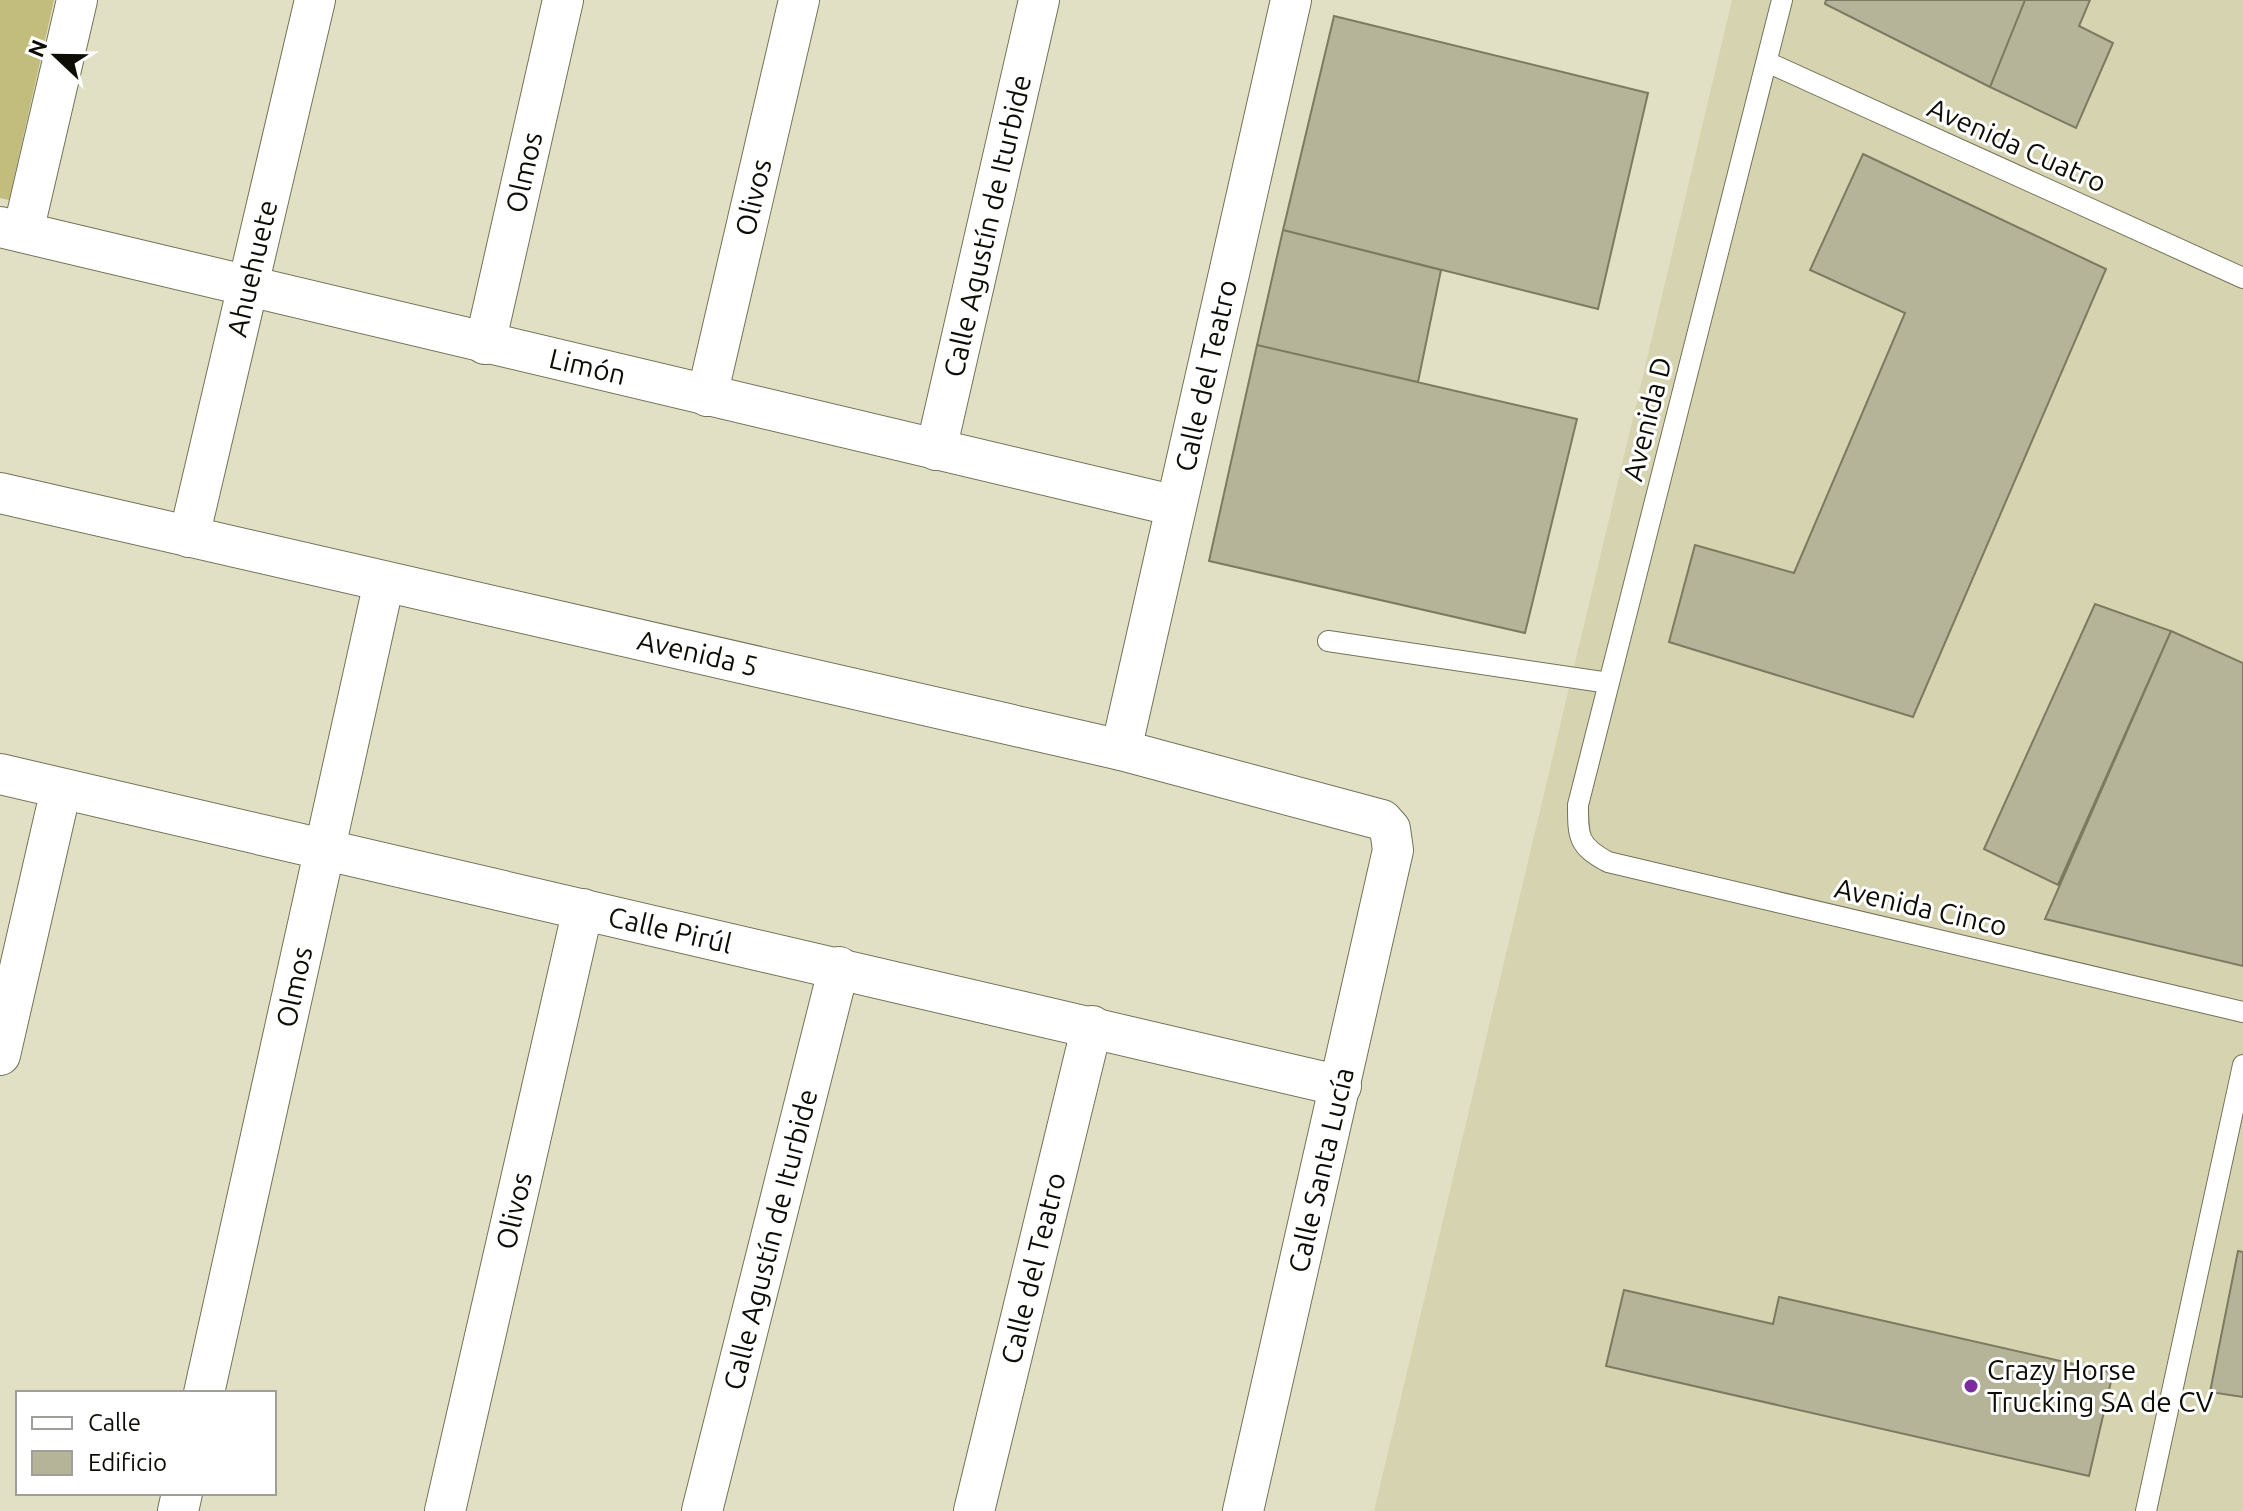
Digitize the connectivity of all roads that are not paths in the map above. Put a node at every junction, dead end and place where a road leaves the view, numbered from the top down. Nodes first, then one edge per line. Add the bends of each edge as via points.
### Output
1 (77, 0) edge
2 (315, 0) edge
3 (563, 0) edge
4 (799, 0) edge
5 (1039, 0) edge
6 (1291, 0) edge
7 (1782, 0) edge
8 (1767, 62) junction
9 (11, 229) edge
10 (2243, 278) edge
11 (247, 288) junction
12 (485, 344) junction
13 (707, 396) junction
14 (936, 450) junction
15 (0, 493) edge
16 (1176, 506) junction
17 (189, 537) junction
18 (384, 582) junction
19 (1328, 641) dead end
20 (1609, 683) junction
21 (1121, 750) junction
22 (0, 774) edge
23 (61, 789) junction
24 (1390, 829) joint
25 (327, 850) junction
26 (1588, 852) joint
27 (583, 909) junction
28 (839, 967) junction
29 (2243, 1012) edge
30 (1092, 1026) junction
31 (0, 1055) edge
32 (2243, 1065) edge
33 (1341, 1086) junction
34 (204, 1391) edge
35 (445, 1511) edge
36 (702, 1511) edge
37 (974, 1511) edge
38 (1243, 1511) edge
39 (2146, 1511) edge

1 - 9 street
2 - 11 street, Ahuehuete
3 - 12 street, Olmos
4 - 13 street, Olivos
5 - 14 street, Calle Agustín de Iturbide
6 - 16 street, Calle del Teatro
7 - 8 lane, Avenida D
8 - 10 lane, Avenida Cuatro
8 - 20 lane, Avenida D
9 - 11 street, Limón
11 - 12 street, Limón
11 - 17 street, Ahuehuete
12 - 13 street, Limón
13 - 14 street, Limón
14 - 16 street, Limón
15 - 17 street, Avenida 5
16 - 21 street, Calle del Teatro
17 - 18 street, Avenida 5
18 - 21 street, Avenida 5
18 - 25 street, Olmos
19 - 20 lane
20 - 26 lane, Avenida D via 1578,805 1578,834
21 - 24 street, Avenida 5 via 1372,815
22 - 23 street, Calle Pirúl
23 - 25 street, Calle Pirúl
23 - 31 street
24 - 33 street, Calle Santa Lucía via 1393,850
25 - 27 street, Calle Pirúl
25 - 34 street, Olmos
26 - 29 lane, Avenida Cinco via 1608,862
27 - 28 street, Calle Pirúl
27 - 35 street, Olivos
28 - 30 street, Calle Pirúl
28 - 36 street, Calle Agustín de Iturbide
30 - 33 street, Calle Pirúl
30 - 37 street, Calle del Teatro
32 - 39 lane
33 - 38 street, Calle Santa Lucía

